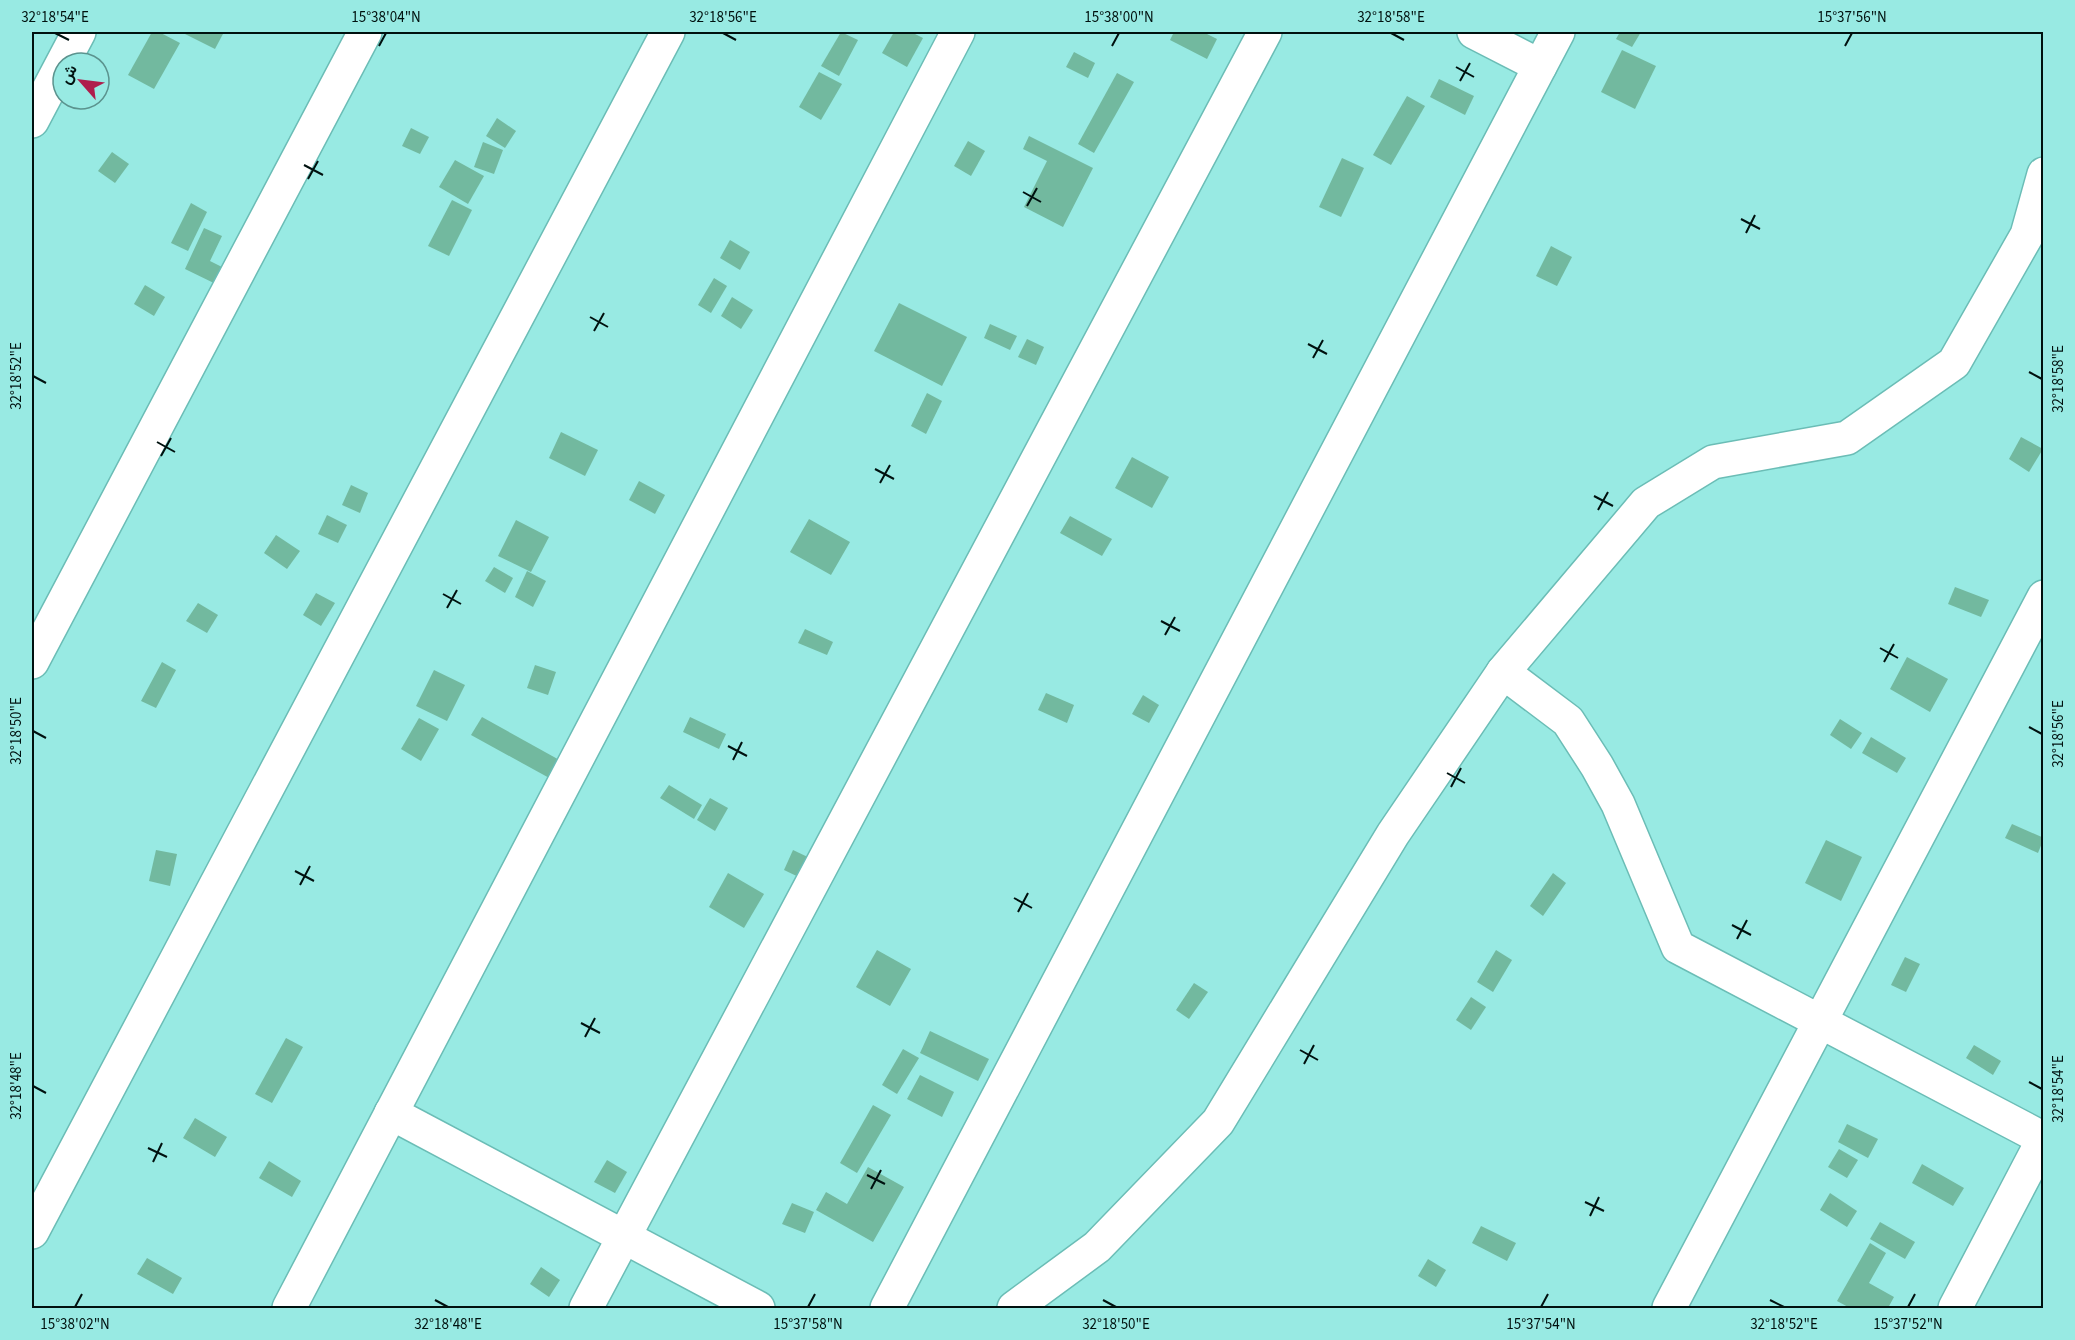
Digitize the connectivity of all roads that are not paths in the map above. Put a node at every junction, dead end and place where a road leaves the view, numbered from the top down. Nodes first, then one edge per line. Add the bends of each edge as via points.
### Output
1 (79, 32) edge
2 (365, 32) edge
3 (668, 32) edge
4 (958, 32) edge
5 (1265, 32) edge
6 (1474, 32) edge
7 (1558, 32) edge
8 (1540, 66) junction
9 (32, 121) edge
10 (2043, 174) edge
11 (2043, 597) edge
12 (32, 662) edge
13 (1503, 672) junction
14 (1820, 1022) junction
15 (391, 1113) junction
16 (2043, 1139) edge
17 (32, 1232) edge
18 (624, 1237) junction
19 (289, 1308) edge
20 (586, 1308) edge
21 (758, 1308) edge
22 (887, 1308) edge
23 (1014, 1308) edge
24 (1669, 1308) edge
25 (1954, 1308) edge

1 - 9 street
2 - 12 street
3 - 17 street
4 - 15 street
5 - 18 street
6 - 8 street
7 - 8 street
8 - 22 street
10 - 13 street via 2026,235 1954,363 1847,438 1713,462 1646,503
11 - 14 street
13 - 14 street via 1568,721 1597,766 1618,804 1678,947
13 - 23 street via 1393,834 1218,1122 1097,1247
14 - 16 street
14 - 24 street
15 - 18 street
15 - 19 street
16 - 25 street
18 - 20 street
18 - 21 street

